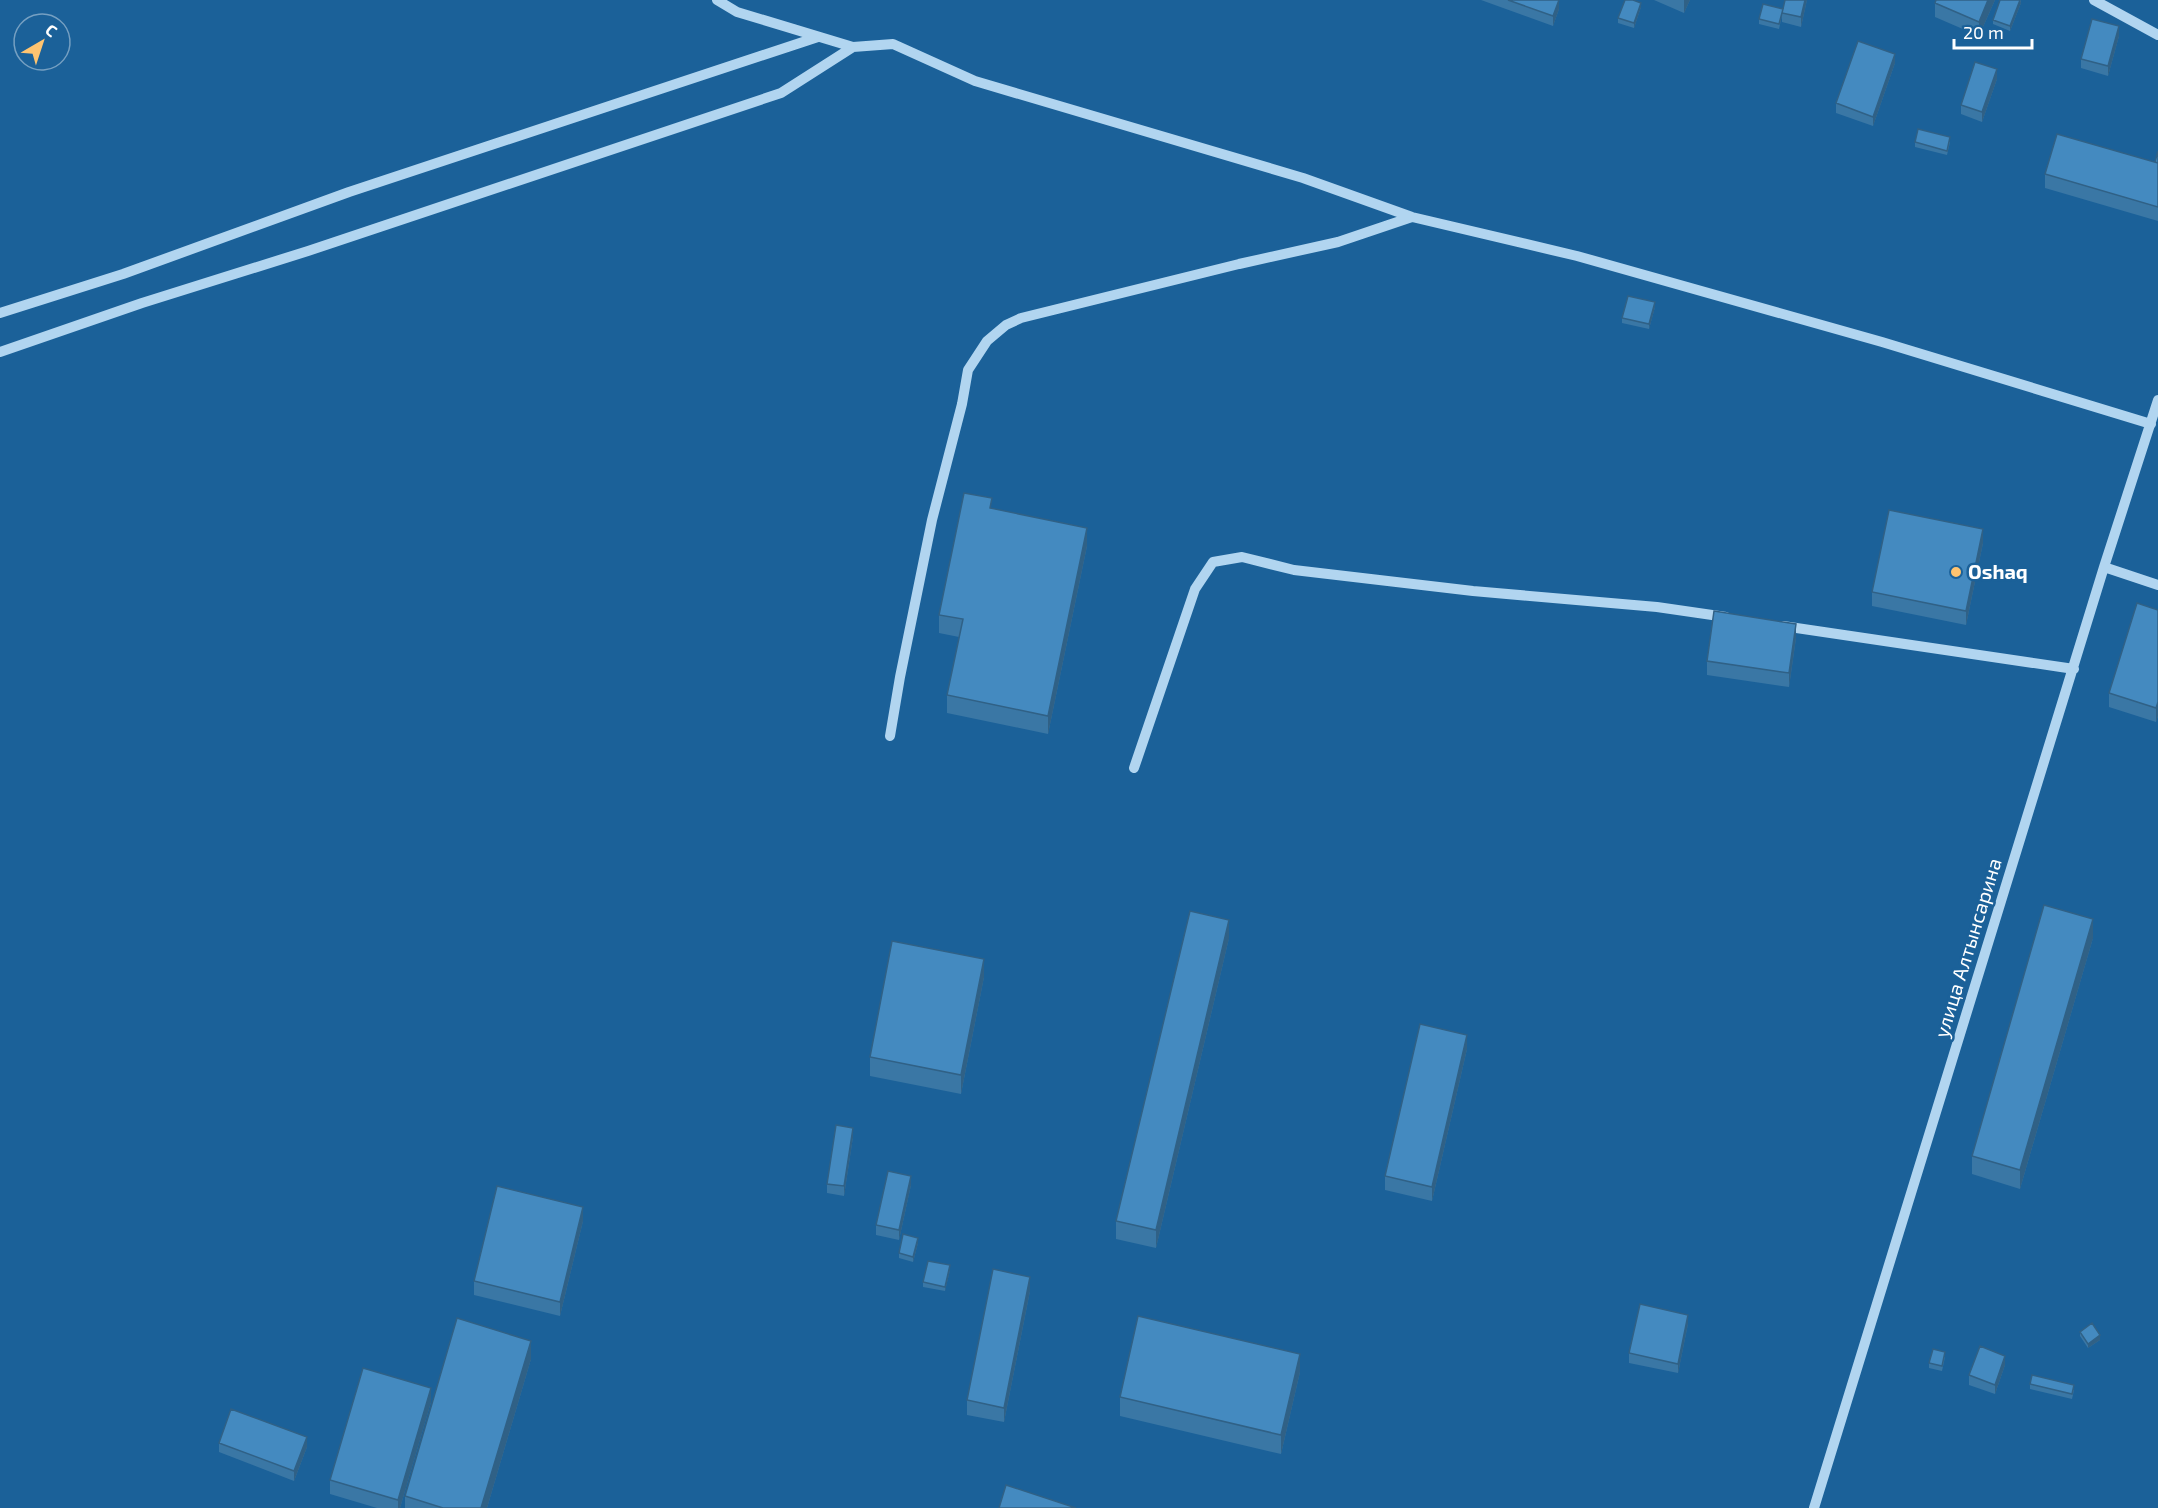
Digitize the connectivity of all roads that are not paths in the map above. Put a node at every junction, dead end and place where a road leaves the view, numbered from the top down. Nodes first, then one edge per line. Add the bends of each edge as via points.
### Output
1 (717, 0) edge
2 (2094, 0) edge
3 (2158, 35) edge
4 (818, 37) junction
5 (852, 47) junction
6 (1412, 217) junction
7 (0, 313) edge
8 (0, 352) edge
9 (2158, 400) edge
10 (2151, 424) junction
11 (2104, 567) junction
12 (2158, 585) edge
13 (1738, 619) edge
14 (1773, 624) edge
15 (2074, 669) junction
16 (890, 736) dead end
17 (1134, 768) dead end
18 (1814, 1508) edge

1 - 4 street via 737,12
2 - 3 street
4 - 5 street
4 - 7 street via 349,192 123,274
5 - 6 street via 893,44 975,81 1303,178
5 - 8 street via 781,93
6 - 10 street via 1554,249 1882,342
6 - 16 street via 1338,242 1021,318 987,341 968,370 932,520
9 - 10 street, улица Алтынсарина
10 - 11 street, улица Алтынсарина
11 - 12 street
11 - 15 street, улица Алтынсарина
13 - 17 street via 1306,571 1242,557 1213,562 1195,589
14 - 15 street
15 - 18 street, улица Алтынсарина

